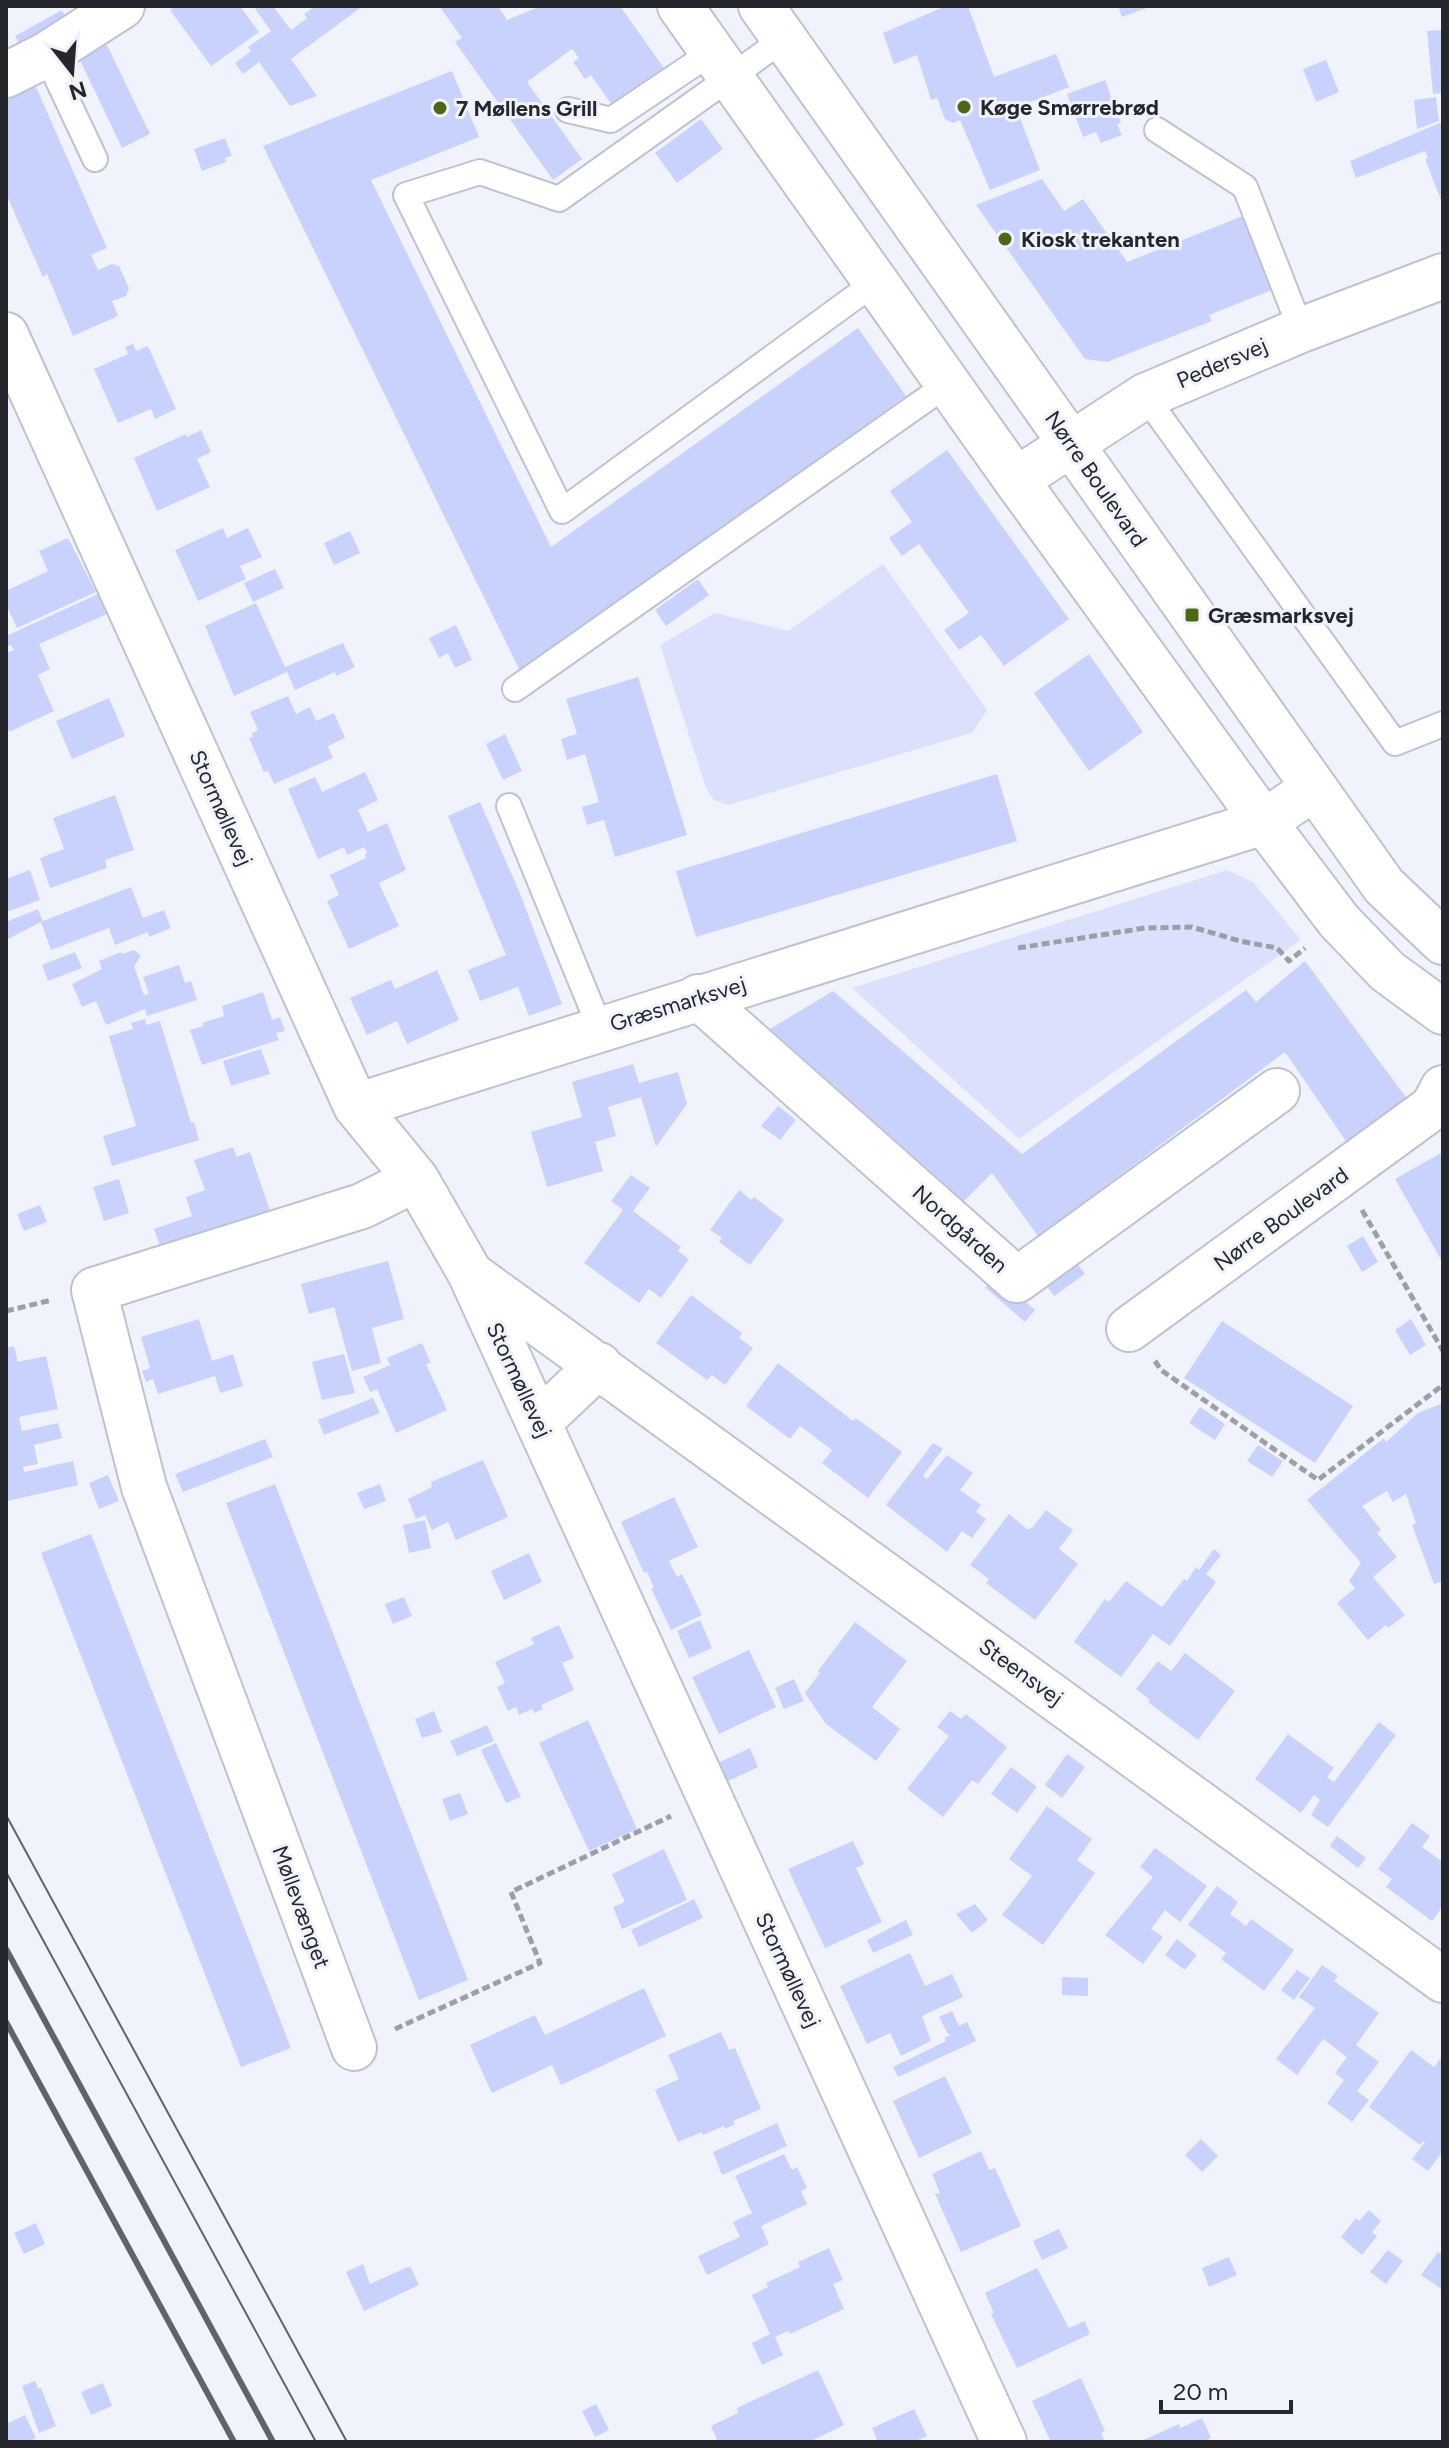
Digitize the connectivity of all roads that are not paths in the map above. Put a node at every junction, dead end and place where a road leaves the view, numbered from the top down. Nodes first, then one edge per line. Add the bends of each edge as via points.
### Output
1 (122, 6) edge
2 (680, 6) edge
3 (772, 23) edge
4 (46, 55) junction
5 (721, 64) junction
6 (6, 75) edge
7 (568, 110) dead end
8 (1157, 130) dead end
9 (95, 159) dead end
10 (1443, 276) edge
11 (877, 281) junction
12 (1301, 330) junction
13 (6, 335) edge
14 (949, 383) junction
15 (1145, 396) junction
16 (1071, 444) junction
17 (1016, 480) junction
18 (515, 689) dead end
19 (1443, 724) edge
20 (1314, 788) junction
21 (509, 806) dead end
22 (1264, 822) junction
23 (1443, 942) edge
24 (698, 997) junction
25 (1443, 1012) edge
26 (600, 1028) junction
27 (1277, 1091) dead end
28 (356, 1106) junction
29 (1440, 1106) edge
30 (416, 1179) junction
31 (470, 1273) junction
32 (1129, 1329) road end
33 (599, 1365) junction
34 (539, 1422) junction
35 (1443, 1980) edge
36 (354, 2048) road end
37 (1004, 2442) edge

1 - 4 street
2 - 5 street
3 - 5 lane
3 - 16 street, Nørre Boulevard
4 - 6 street
4 - 9 lane
5 - 7 lane via 611,120
5 - 11 street
5 - 11 lane via 559,199 480,172 406,195 562,511
8 - 12 lane via 1245,187
10 - 12 street, Pedersvej
11 - 14 street
12 - 15 street, Pedersvej
13 - 28 street, Stormøllevej
14 - 17 street
14 - 18 lane
15 - 16 street, Pedersvej
15 - 19 lane via 1395,743
16 - 17 street, Pedersvej
16 - 20 street, Nørre Boulevard
17 - 22 street
20 - 22 street, Græsmarksvej
20 - 23 street, Nørre Boulevard via 1384,886
21 - 26 lane
22 - 24 street, Græsmarksvej
22 - 25 street via 1339,921 1387,971
24 - 26 street, Græsmarksvej
24 - 27 street, Nordgården via 1017,1280
26 - 28 street, Græsmarksvej
28 - 30 street, Stormøllevej
29 - 32 street, Nørre Boulevard
30 - 31 street, Stormøllevej
30 - 36 street, Møllevænget via 362,1206 94,1290 144,1487
31 - 33 street, Steensvej
31 - 34 street, Stormøllevej
33 - 34 street
33 - 35 street, Steensvej
34 - 37 street, Stormøllevej

